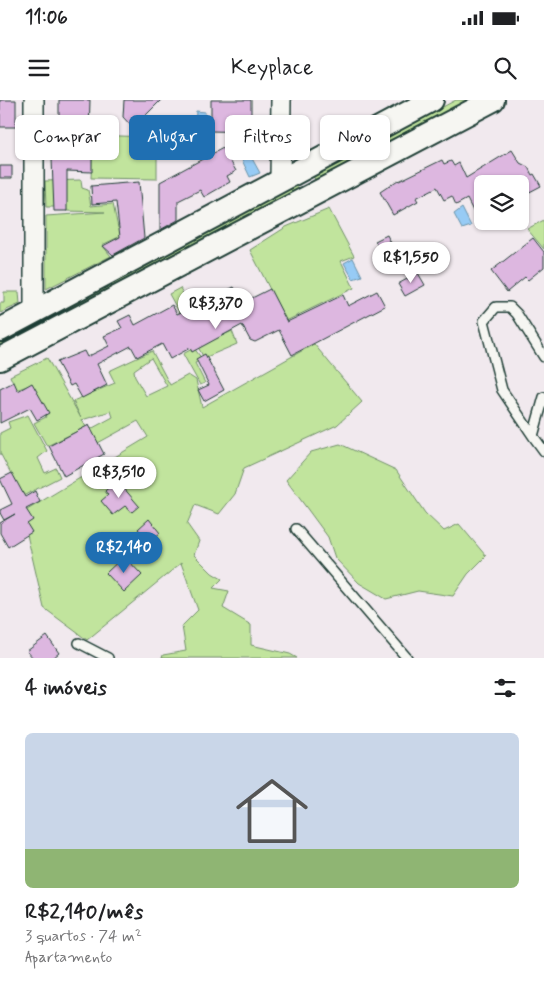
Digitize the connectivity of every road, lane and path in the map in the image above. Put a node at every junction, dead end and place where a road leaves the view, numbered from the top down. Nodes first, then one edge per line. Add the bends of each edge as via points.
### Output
1 (34, 100) edge
2 (281, 100) edge
3 (432, 100) edge
4 (493, 100) edge
5 (300, 169) junction
6 (280, 180) junction
7 (314, 194) junction
8 (54, 302) junction
9 (34, 312) junction
10 (65, 324) junction
11 (0, 330) edge
12 (544, 357) edge
13 (0, 359) edge
14 (544, 397) edge
15 (533, 436) junction
16 (544, 451) edge
17 (296, 529) dead end
18 (79, 643) dead end
19 (108, 658) edge
20 (407, 658) edge

1 - 9 street
2 - 6 street
3 - 5 street
4 - 7 street
5 - 6 street
5 - 7 street
6 - 8 street
7 - 10 street
8 - 9 street
8 - 10 street
9 - 11 street
10 - 13 street
12 - 15 lane via 510,307 496,308 484,321 502,390
14 - 15 lane
15 - 16 lane
17 - 20 lane
18 - 19 lane

